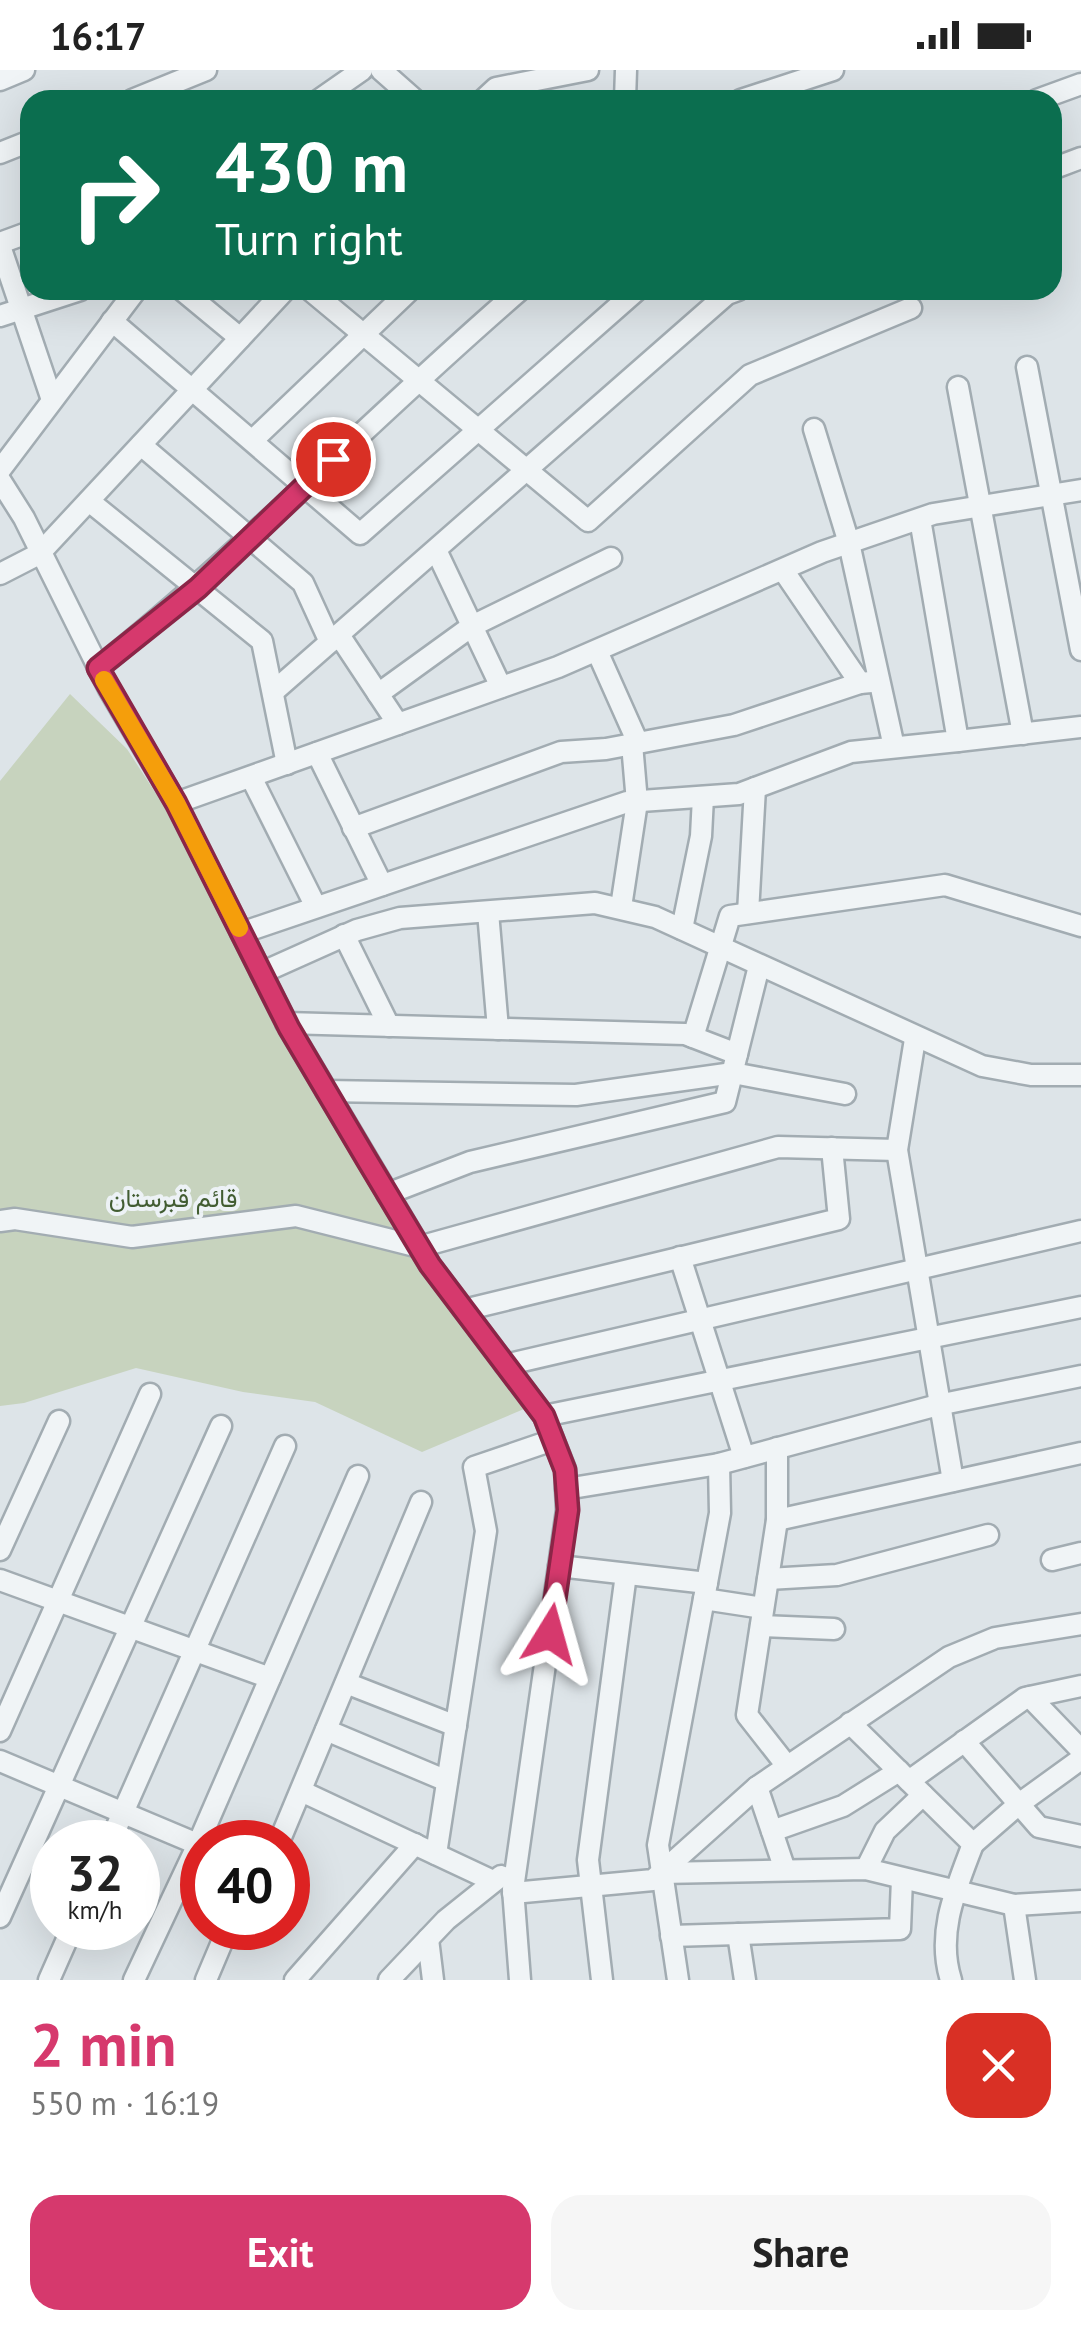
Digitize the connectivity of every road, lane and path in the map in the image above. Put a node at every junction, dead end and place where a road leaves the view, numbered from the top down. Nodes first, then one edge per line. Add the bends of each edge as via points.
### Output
1 (24, 70) edge
2 (206, 70) edge
3 (362, 70) edge
4 (380, 70) edge
5 (588, 70) edge
6 (833, 70) edge
7 (0, 80) edge
8 (157, 90) edge
9 (333, 90) edge
10 (403, 90) edge
11 (494, 90) edge
12 (772, 90) edge
13 (0, 245) edge
14 (49, 300) edge
15 (128, 300) edge
16 (194, 300) edge
17 (276, 300) edge
18 (322, 300) edge
19 (395, 300) edge
20 (508, 300) edge
21 (626, 300) edge
22 (720, 300) edge
23 (911, 308) dead end
24 (22, 309) junction
25 (0, 316) edge
26 (112, 321) junction
27 (363, 334) junction
28 (240, 338) junction
29 (1027, 367) dead end
30 (417, 378) junction
31 (958, 387) dead end
32 (194, 388) junction
33 (52, 400) junction
34 (814, 429) dead end
35 (478, 430) junction
36 (253, 440) junction
37 (140, 445) junction
38 (0, 470) edge
39 (528, 470) junction
40 (0, 480) edge
41 (305, 486) junction
42 (1081, 490) edge
43 (1052, 495) junction
44 (89, 500) junction
45 (983, 506) junction
46 (920, 519) junction
47 (252, 536) junction
48 (848, 544) junction
49 (436, 550) junction
50 (39, 554) junction
51 (612, 558) dead end
52 (783, 570) junction
53 (0, 574) edge
54 (198, 588) junction
55 (472, 626) junction
56 (334, 638) junction
57 (596, 650) junction
58 (1081, 650) edge
59 (98, 668) junction
60 (869, 682) junction
61 (501, 688) junction
62 (273, 692) junction
63 (378, 694) junction
64 (398, 724) junction
65 (1081, 727) edge
66 (1023, 734) junction
67 (958, 741) junction
68 (635, 743) junction
69 (894, 748) junction
70 (316, 754) junction
71 (287, 764) junction
72 (251, 777) junction
73 (755, 788) junction
74 (703, 797) junction
75 (637, 802) junction
76 (176, 803) junction
77 (354, 828) junction
78 (382, 885) junction
79 (316, 907) junction
80 (622, 907) junction
81 (488, 912) junction
82 (748, 913) junction
83 (1081, 926) edge
84 (682, 930) junction
85 (241, 932) junction
86 (344, 935) junction
87 (722, 948) junction
88 (759, 966) junction
89 (261, 973) junction
90 (286, 1023) junction
91 (389, 1026) junction
92 (498, 1029) junction
93 (692, 1037) junction
94 (915, 1039) junction
95 (735, 1064) junction
96 (1081, 1075) edge
97 (326, 1091) junction
98 (845, 1094) dead end
99 (832, 1148) junction
100 (897, 1150) junction
101 (387, 1194) junction
102 (0, 1220) edge
103 (1081, 1231) edge
104 (419, 1247) junction
105 (680, 1257) junction
106 (917, 1272) junction
107 (1081, 1307) edge
108 (464, 1310) junction
109 (700, 1321) junction
110 (928, 1341) junction
111 (505, 1365) junction
112 (1081, 1376) edge
113 (720, 1382) junction
114 (150, 1394) dead end
115 (938, 1405) junction
116 (544, 1416) junction
117 (60, 1421) dead end
118 (222, 1426) dead end
119 (553, 1440) junction
120 (285, 1446) dead end
121 (777, 1448) junction
122 (1081, 1453) edge
123 (744, 1457) junction
124 (719, 1464) junction
125 (358, 1476) dead end
126 (953, 1481) junction
127 (566, 1489) junction
128 (422, 1502) dead end
129 (777, 1520) junction
130 (988, 1535) dead end
131 (0, 1550) edge
132 (1081, 1554) edge
133 (1052, 1560) dead end
134 (559, 1566) junction
135 (626, 1574) junction
136 (768, 1579) junction
137 (0, 1580) edge
138 (705, 1591) junction
139 (58, 1601) junction
140 (762, 1617) junction
141 (1081, 1624) edge
142 (130, 1628) junction
143 (834, 1629) dead end
144 (194, 1651) junction
145 (270, 1678) junction
146 (346, 1683) junction
147 (1081, 1686) edge
148 (1030, 1697) junction
149 (850, 1723) junction
150 (456, 1726) junction
151 (326, 1730) junction
152 (0, 1731) edge
153 (964, 1741) junction
154 (1081, 1750) edge
155 (1081, 1759) edge
156 (0, 1762) edge
157 (787, 1766) junction
158 (447, 1781) junction
159 (910, 1782) junction
160 (756, 1787) junction
161 (58, 1788) junction
162 (301, 1791) junction
163 (1019, 1804) junction
164 (122, 1815) junction
165 (120, 1820) edge
166 (210, 1820) edge
167 (288, 1820) edge
168 (772, 1831) junction
169 (1081, 1836) edge
170 (180, 1837) edge
171 (416, 1844) junction
172 (973, 1844) junction
173 (436, 1854) junction
174 (516, 1866) junction
175 (866, 1869) junction
176 (785, 1870) junction
177 (661, 1873) junction
178 (902, 1879) junction
179 (493, 1881) junction
180 (180, 1886) edge
181 (590, 1886) junction
182 (512, 1893) junction
183 (955, 1894) junction
184 (1081, 1900) edge
185 (1014, 1905) junction
186 (0, 1918) edge
187 (738, 1934) junction
188 (671, 1936) junction
189 (428, 1939) junction
190 (62, 1950) edge
191 (219, 1950) edge
192 (49, 1980) edge
193 (134, 1980) edge
194 (206, 1980) edge
195 (296, 1980) edge
196 (389, 1980) edge
197 (433, 1980) edge
198 (520, 1980) edge
199 (602, 1980) edge
200 (678, 1980) edge
201 (746, 1980) edge
202 (951, 1980) edge
203 (1025, 1980) edge

1 - 7 street
2 - 8 street
3 - 9 street
4 - 10 street
5 - 11 street
6 - 12 street
13 - 24 street
14 - 24 street
15 - 26 street
16 - 28 street
17 - 28 street
18 - 27 street
19 - 27 street
20 - 30 street
21 - 35 street
22 - 39 street
23 - 39 street via 750,375 588,521
24 - 25 street
24 - 33 street
26 - 32 street
26 - 33 street
27 - 30 street
27 - 36 street
28 - 32 street
29 - 43 street
30 - 35 street
30 - 41 street
31 - 45 street
32 - 36 street
32 - 37 street
33 - 38 street
34 - 48 street
35 - 39 street
35 - 41 street via 360,534
36 - 41 street
37 - 44 street
37 - 47 street
39 - 49 street
40 - 50 street
41 - 47 street
42 - 43 street
43 - 45 street
43 - 58 street
44 - 50 street
44 - 54 street
45 - 46 street
45 - 66 street
46 - 48 street
46 - 67 street
47 - 54 street
47 - 56 street via 303,583
48 - 52 street
48 - 60 street
49 - 55 street
49 - 56 street
50 - 53 street
50 - 59 street
51 - 55 street
52 - 57 street
52 - 60 street
54 - 59 street
54 - 62 street via 262,641
55 - 61 street
55 - 63 street
56 - 62 street
56 - 63 street
57 - 61 street
57 - 68 street
59 - 76 street
60 - 68 street via 734,725
60 - 69 street
61 - 64 street
62 - 71 street
63 - 64 street
64 - 70 street
65 - 66 street
66 - 67 street
67 - 69 street
68 - 75 street
68 - 77 street via 561,752
69 - 73 street via 830,758
70 - 71 street
70 - 77 street
71 - 72 street
72 - 76 street
72 - 79 street
73 - 74 street
73 - 82 street
74 - 75 street
74 - 84 street via 702,836
75 - 78 street
75 - 80 street
76 - 85 street
77 - 78 street
78 - 79 street
79 - 85 street
80 - 81 street via 595,903
80 - 84 street
81 - 86 street via 400,918
81 - 92 street
82 - 83 street via 944,885
82 - 87 street via 730,916
84 - 87 street
85 - 89 street
86 - 89 street
86 - 91 street
87 - 88 street
87 - 93 street
88 - 94 street
88 - 95 street
89 - 90 street
90 - 91 street
90 - 97 street
91 - 92 street
92 - 93 street
93 - 95 street
94 - 96 street via 982,1066
94 - 100 street
95 - 97 street via 576,1095
95 - 98 street
95 - 101 street via 726,1102 470,1162
97 - 101 street
99 - 100 street
99 - 104 street via 778,1148
99 - 105 street via 840,1218
100 - 106 street
101 - 104 street
102 - 104 street via 132,1237 296,1216
103 - 106 street
104 - 108 street
105 - 108 street
105 - 109 street
106 - 109 street
106 - 110 street
107 - 110 street
108 - 111 street
109 - 111 street
109 - 113 street
110 - 113 street
110 - 115 street
111 - 116 street
112 - 115 street
113 - 116 street
113 - 123 street
114 - 139 street
115 - 121 street
115 - 126 street
116 - 119 street
117 - 131 street
118 - 142 street
119 - 127 street
119 - 150 street via 474,1468 486,1531
120 - 144 street
121 - 123 street
121 - 129 street
122 - 126 street
123 - 124 street
124 - 127 street
124 - 138 street via 720,1513
125 - 145 street
126 - 129 street
127 - 134 street
128 - 146 street
129 - 136 street
130 - 136 street via 837,1575
132 - 133 street
134 - 135 street
134 - 174 street
135 - 138 street
135 - 181 street
136 - 140 street
137 - 139 street
138 - 140 street
138 - 177 street via 658,1845
139 - 142 street
139 - 152 street
140 - 143 street
140 - 157 street via 747,1715
141 - 149 street via 995,1638 948,1657
142 - 144 street
142 - 161 street
144 - 145 street
144 - 164 street
145 - 166 street
146 - 150 street
146 - 151 street
147 - 148 street
148 - 153 street
148 - 154 street
149 - 157 street
149 - 159 street
150 - 158 street
151 - 158 street
151 - 162 street
153 - 159 street
153 - 163 street
155 - 163 street
156 - 161 street
157 - 160 street
158 - 173 street
159 - 168 street
159 - 172 street
159 - 175 street
160 - 168 street
160 - 177 street
161 - 164 street
161 - 186 street
162 - 167 street
162 - 171 street
163 - 169 street via 1039,1827
163 - 172 street
164 - 165 street
164 - 170 street
168 - 176 street
171 - 173 street
171 - 195 street
172 - 183 street
173 - 179 street
174 - 179 street
174 - 182 street
175 - 176 street
175 - 178 street
176 - 177 street
177 - 181 street via 653,1880
177 - 188 street
178 - 183 street
178 - 187 street via 900,1929
179 - 189 street
180 - 193 street
181 - 182 street
181 - 199 street
182 - 198 street
183 - 185 street
183 - 202 street via 942,1951
184 - 185 street
185 - 203 street
187 - 188 street
187 - 201 street
188 - 200 street
189 - 196 street
189 - 197 street
190 - 192 street
191 - 194 street

